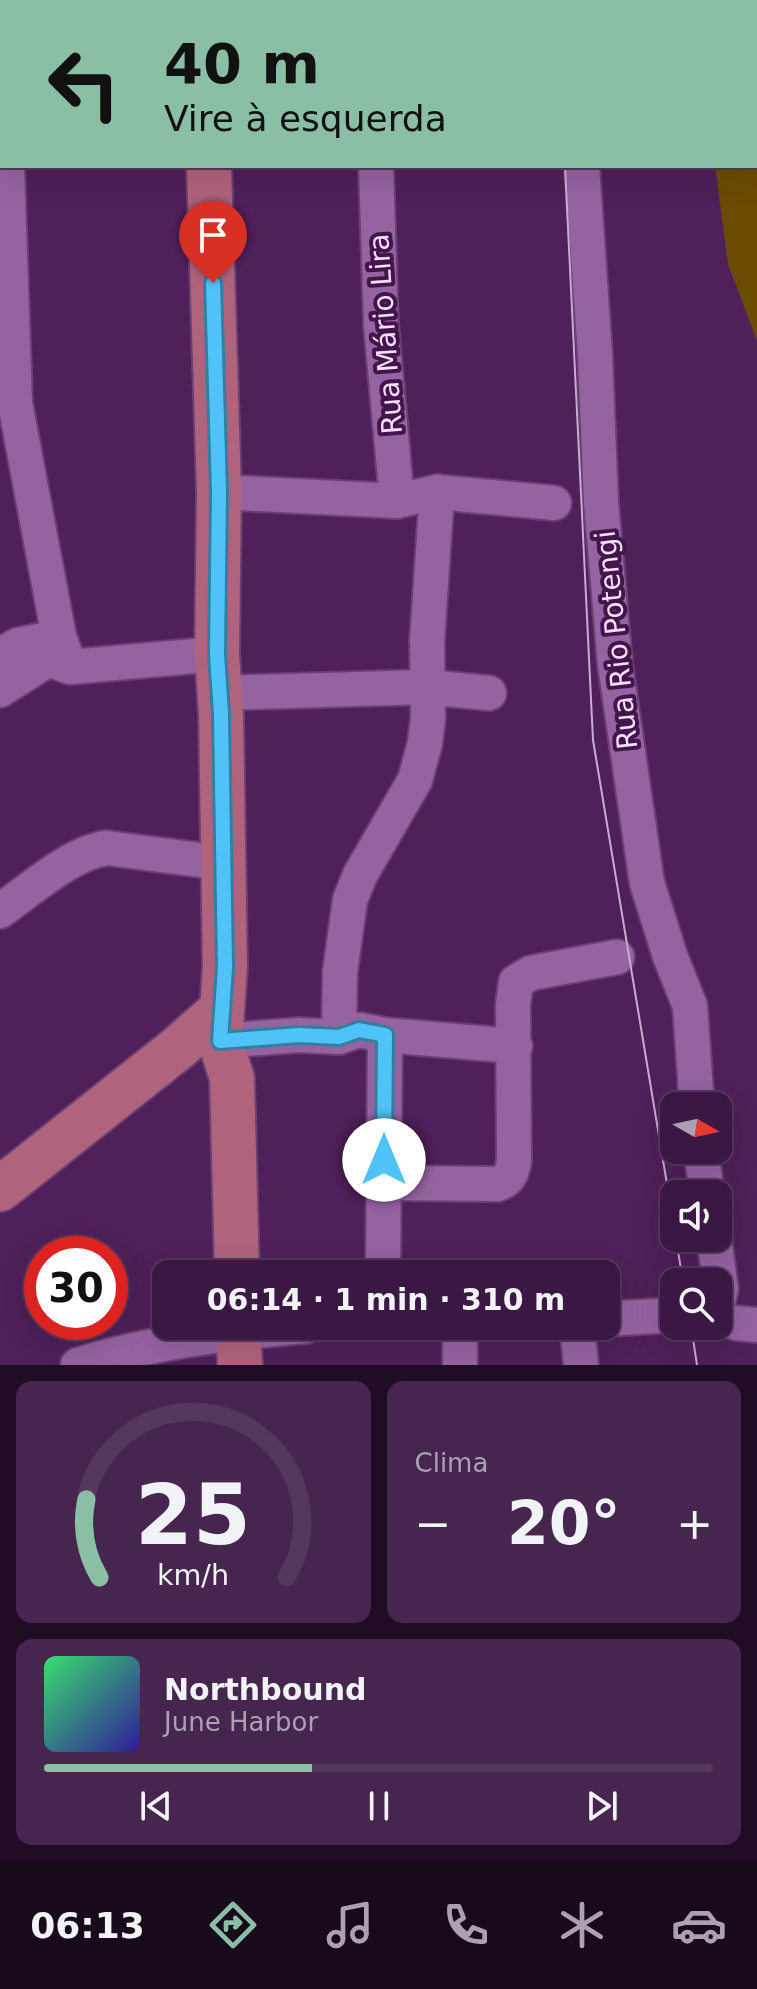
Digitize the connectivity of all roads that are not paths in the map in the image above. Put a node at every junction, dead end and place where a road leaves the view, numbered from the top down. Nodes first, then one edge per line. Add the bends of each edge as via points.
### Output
1 (7, 168) edge
2 (209, 168) edge
3 (376, 168) edge
4 (582, 168) edge
5 (8, 409) edge
6 (219, 492) junction
7 (437, 492) junction
8 (397, 501) junction
9 (554, 503) dead end
10 (59, 655) junction
11 (0, 656) edge
12 (218, 674) junction
13 (426, 687) junction
14 (0, 690) edge
15 (489, 693) dead end
16 (223, 863) junction
17 (0, 911) edge
18 (617, 957) dead end
19 (222, 1020) junction
20 (385, 1035) junction
21 (339, 1037) junction
22 (515, 1046) junction
23 (178, 1048) junction
24 (696, 1092) edge
25 (384, 1183) junction
26 (0, 1189) edge
27 (237, 1260) edge
28 (383, 1260) edge
29 (660, 1316) edge
30 (620, 1318) edge
31 (460, 1340) edge
32 (578, 1340) edge
33 (239, 1341) edge
34 (78, 1365) edge
35 (460, 1365) edge
36 (581, 1365) edge

1 - 5 street
2 - 6 main road
3 - 8 street, Rua Mário Lira via 381,325
4 - 24 street, Rua Rio Potengi via 615,664 647,883 690,1006
5 - 10 street
6 - 8 street
6 - 12 main road
7 - 8 street
7 - 9 street
7 - 13 street
10 - 11 street via 18,645
10 - 12 street
10 - 14 street
12 - 13 street
12 - 16 main road
13 - 15 street
13 - 21 street via 428,718 415,780 350,900 340,972
16 - 17 street via 95,849
16 - 19 main road
18 - 22 street via 531,973 516,982
19 - 21 street
19 - 23 main road
19 - 23 main road via 208,988 185,1025
19 - 27 main road via 232,1078
20 - 21 street via 359,1030
20 - 22 street
20 - 25 street
22 - 25 street via 512,1174 497,1184
23 - 26 main road
25 - 28 street
29 - 30 street
31 - 35 street
32 - 36 street
33 - 34 street via 120,1354

